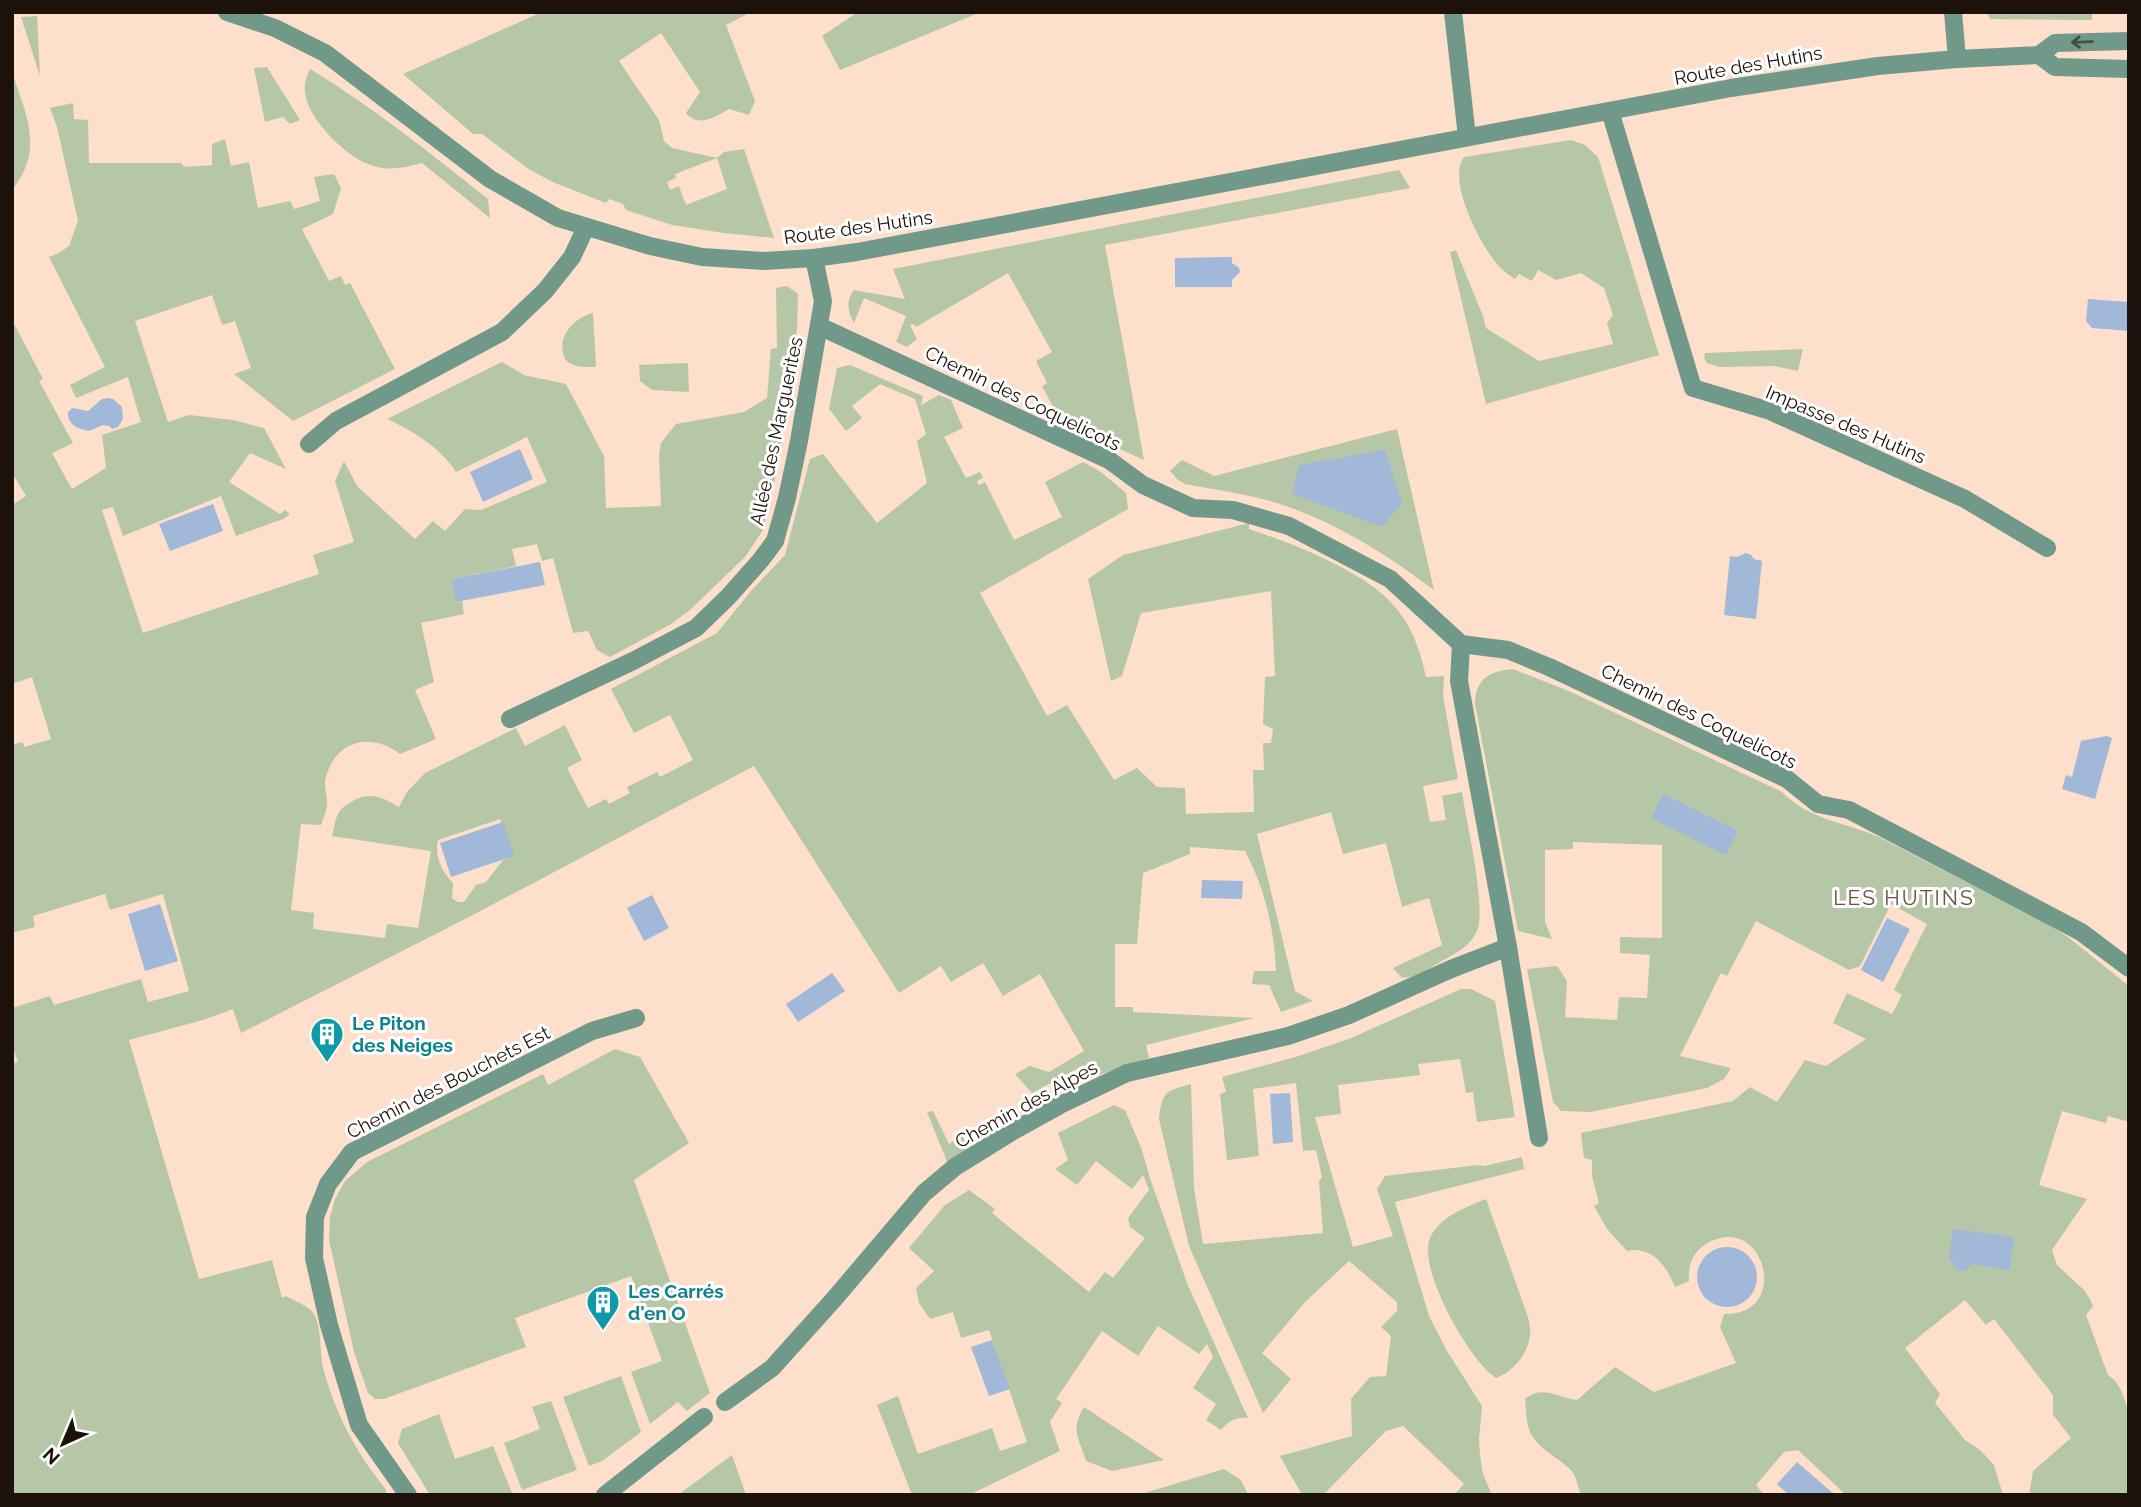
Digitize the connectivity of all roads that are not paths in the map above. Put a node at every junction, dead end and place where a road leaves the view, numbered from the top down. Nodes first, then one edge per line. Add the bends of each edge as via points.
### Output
1 (227, 12) edge
2 (1453, 12) edge
3 (1954, 12) edge
4 (2129, 41) edge
5 (2039, 55) junction
6 (1956, 59) junction
7 (2129, 69) edge
8 (1610, 111) junction
9 (1467, 137) junction
10 (586, 227) junction
11 (814, 258) junction
12 (819, 326) junction
13 (309, 444) dead end
14 (2047, 548) dead end
15 (1461, 644) junction
16 (510, 719) dead end
17 (1508, 947) junction
18 (2129, 968) edge
19 (636, 1018) dead end
20 (1539, 1138) dead end
21 (725, 1402) dead end
22 (704, 1417) dead end
23 (408, 1495) edge
24 (605, 1495) edge

1 - 10 street, Route des Hutins via 275,28 325,53 490,179 558,218
2 - 9 street
3 - 6 street
4 -> 5 street, Route des Hutins via 2055,43
5 - 6 street, Route des Hutins
5 - 7 street, Route des Hutins via 2055,67
6 - 8 street, Route des Hutins via 1812,75
8 - 9 street, Route des Hutins
8 - 14 street, Impasse des Hutins via 1692,388 1782,416 1965,499
9 - 11 street, Route des Hutins
10 - 11 street, Route des Hutins via 702,257
10 - 13 street via 559,274 502,332 336,421
11 - 12 street, Allée des Marguerites via 823,301
12 - 15 street, Chemin des Coquelicots via 1109,460 1143,485 1194,508 1233,510 1289,526 1390,579
12 - 16 street, Allée des Marguerites via 787,498 775,541 760,561 696,628
15 - 17 street via 1459,681
15 - 18 street, Chemin des Coquelicots via 1508,650 1787,779 1818,804 1849,810 2081,932
17 - 20 street
17 - 21 street, Chemin des Alpes via 1288,1036 1127,1073 1013,1131 954,1167 924,1194 772,1368
19 - 23 street, Chemin des Bouchets Est via 592,1031 352,1152 328,1184 315,1217 314,1258 330,1325 359,1425
22 - 24 street

